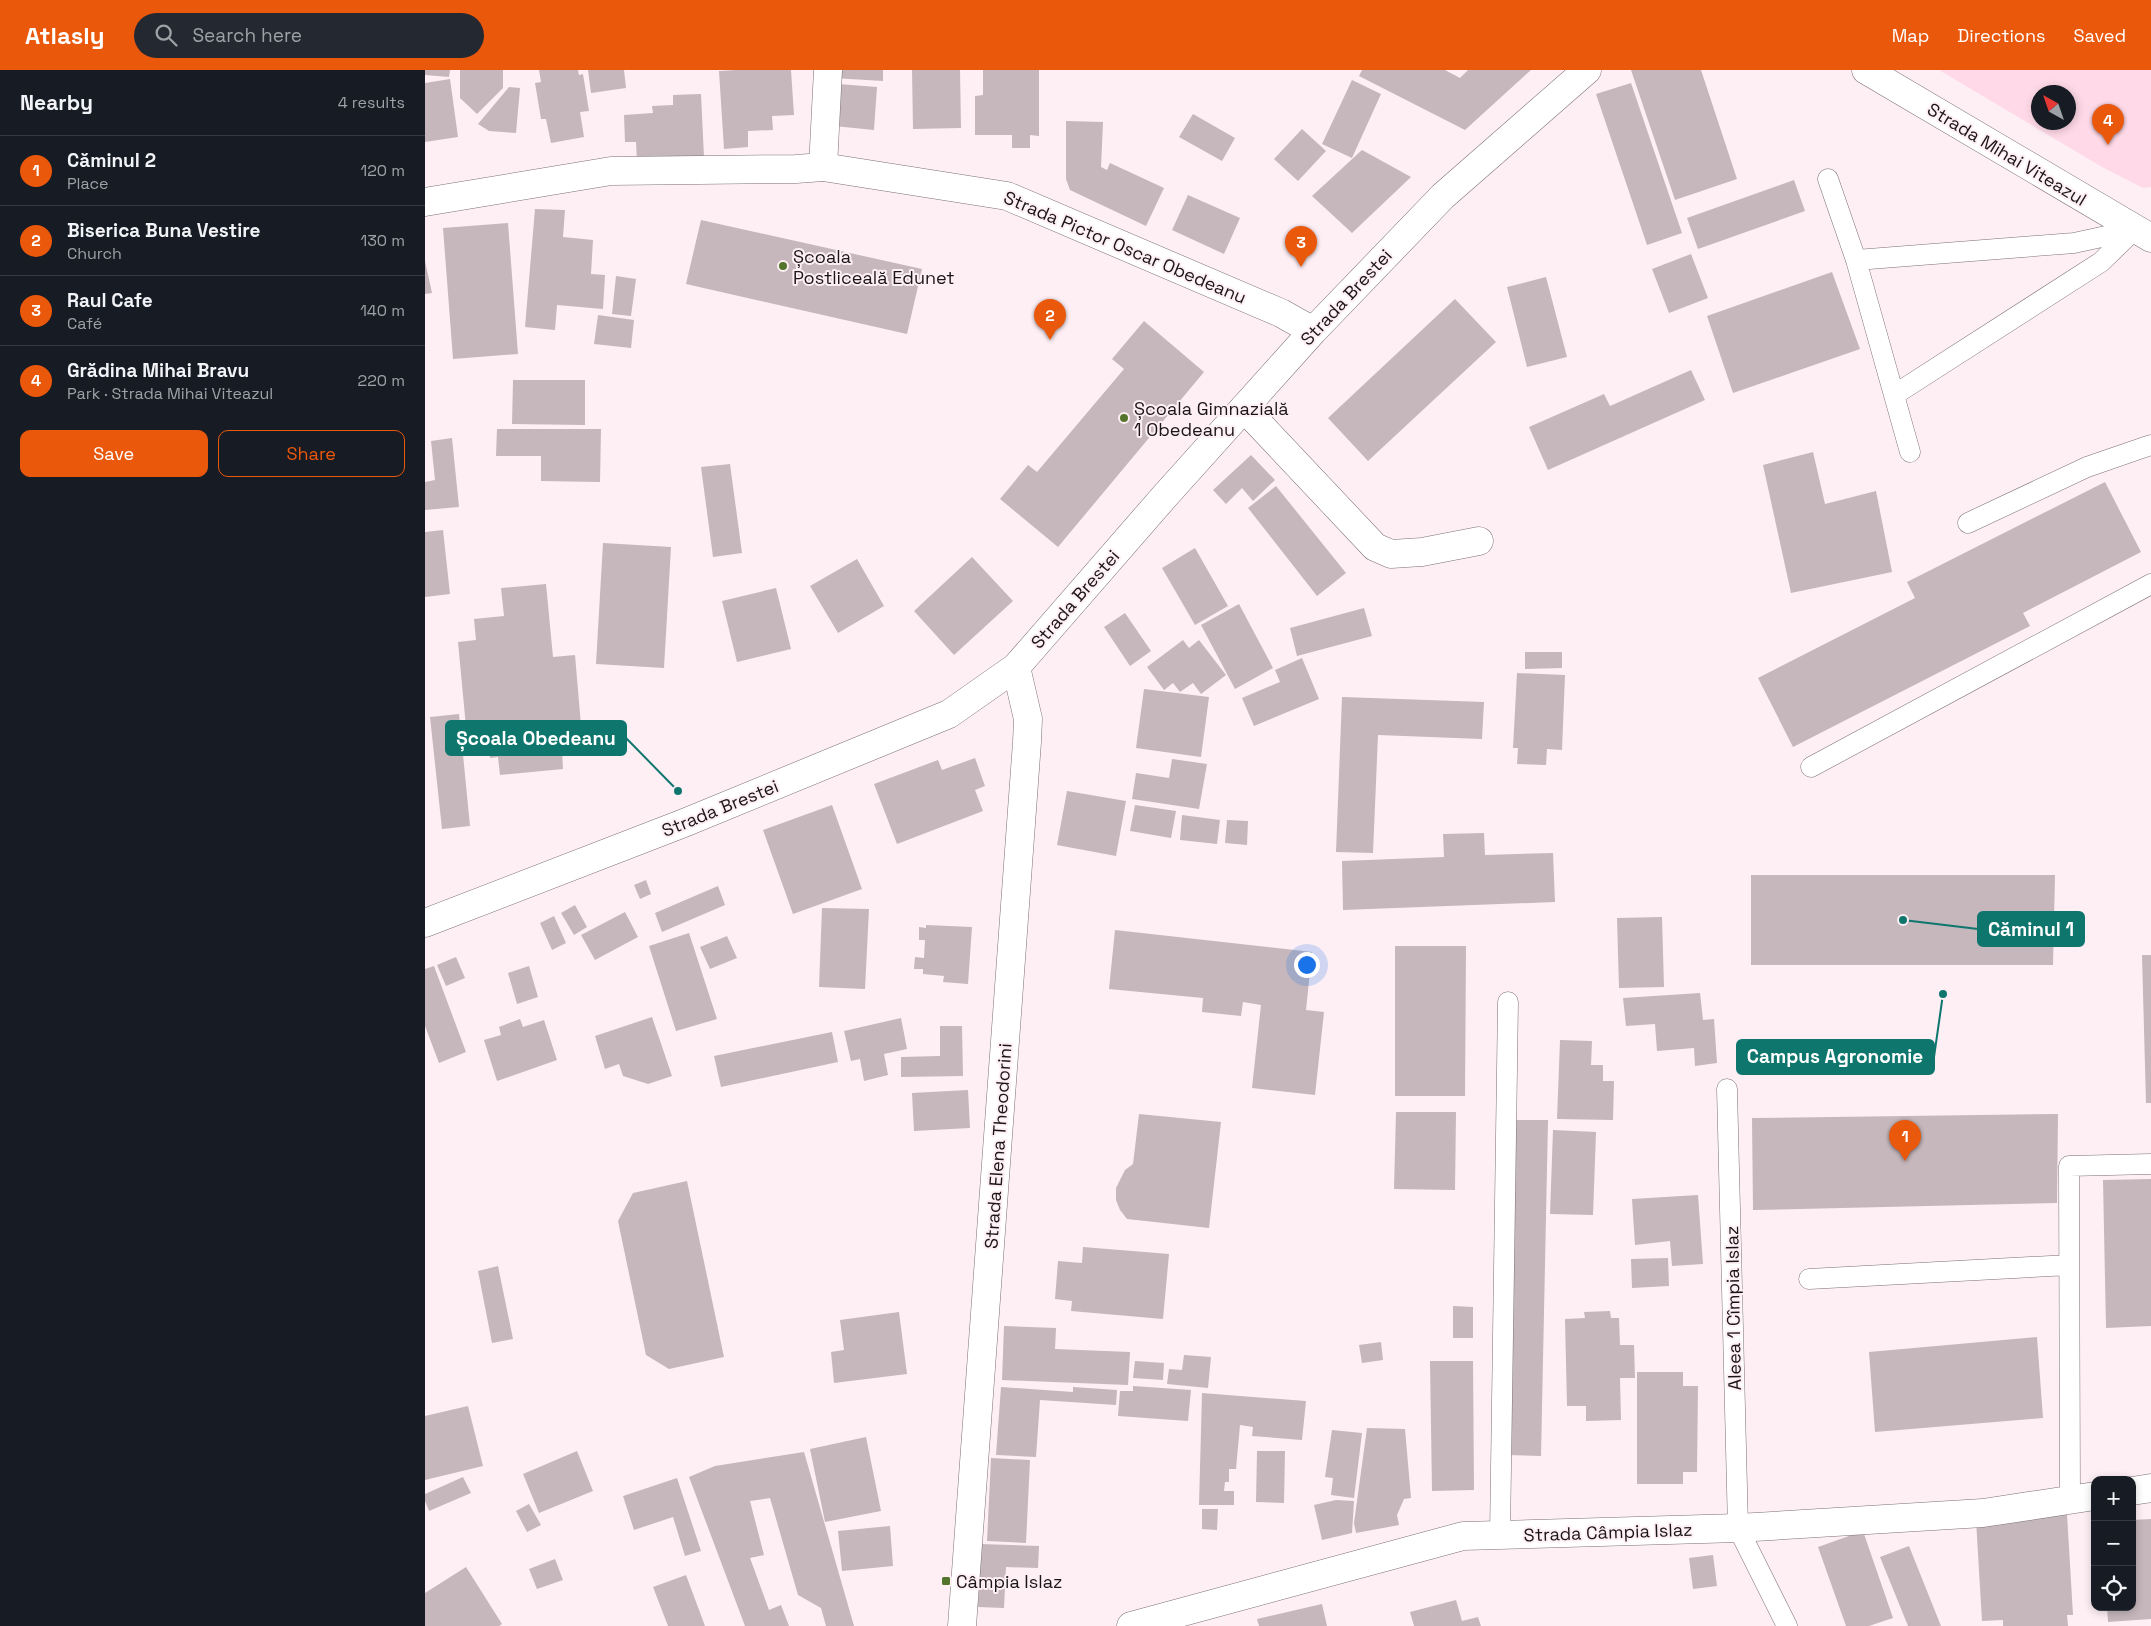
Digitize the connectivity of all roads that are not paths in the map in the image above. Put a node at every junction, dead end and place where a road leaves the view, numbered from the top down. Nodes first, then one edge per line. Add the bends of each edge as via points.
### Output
1 (828, 70) edge
2 (1587, 70) edge
3 (1866, 70) edge
4 (823, 166) junction
5 (1828, 179) dead end
6 (425, 202) edge
7 (2145, 232) edge
8 (1856, 260) junction
9 (1313, 331) junction
10 (1894, 395) junction
11 (1244, 408) junction
12 (2151, 445) edge
13 (1910, 452) dead end
14 (1968, 523) dead end
15 (1479, 541) dead end
16 (2151, 584) edge
17 (1016, 667) junction
18 (1811, 767) dead end
19 (425, 923) edge
20 (1508, 1002) dead end
21 (1727, 1089) dead end
22 (2151, 1164) edge
23 (2069, 1265) junction
24 (1809, 1279) dead end
25 (2151, 1488) edge
26 (2136, 1490) edge
27 (2082, 1498) edge
28 (1738, 1528) junction
29 (1500, 1535) junction
30 (1178, 1620) edge
31 (962, 1626) edge
32 (1131, 1626) edge
33 (1787, 1626) edge

1 - 4 street
2 - 9 street, Strada Brestei via 1443,196
3 - 7 street, Strada Mihai Viteazul
4 - 6 street, Strada Pictor Oscar Obedeanu via 611,172
4 - 9 street, Strada Pictor Oscar Obedeanu via 1007,196 1281,313
5 - 8 lane
7 - 8 lane via 2074,242
7 - 10 lane
8 - 10 lane
9 - 11 street, Strada Brestei
10 - 13 lane
11 - 15 street via 1375,547 1391,554 1422,552
11 - 17 street, Strada Brestei
12 - 14 lane via 2087,467
16 - 18 lane
17 - 19 street, Strada Brestei via 949,714 684,823
17 - 31 street, Strada Elena Theodorini via 1028,719 1027,742
20 - 29 lane
21 - 28 lane, Aleea 1 Cîmpia Islaz
22 - 23 lane via 2069,1166
23 - 24 lane
23 - 27 lane
25 - 26 street
27 - 28 street, Strada Câmpia Islaz via 1983,1514
28 - 29 street, Strada Câmpia Islaz
28 - 33 lane
29 - 30 street, Strada Câmpia Islaz via 1463,1536
30 - 32 street, Strada Câmpia Islaz

